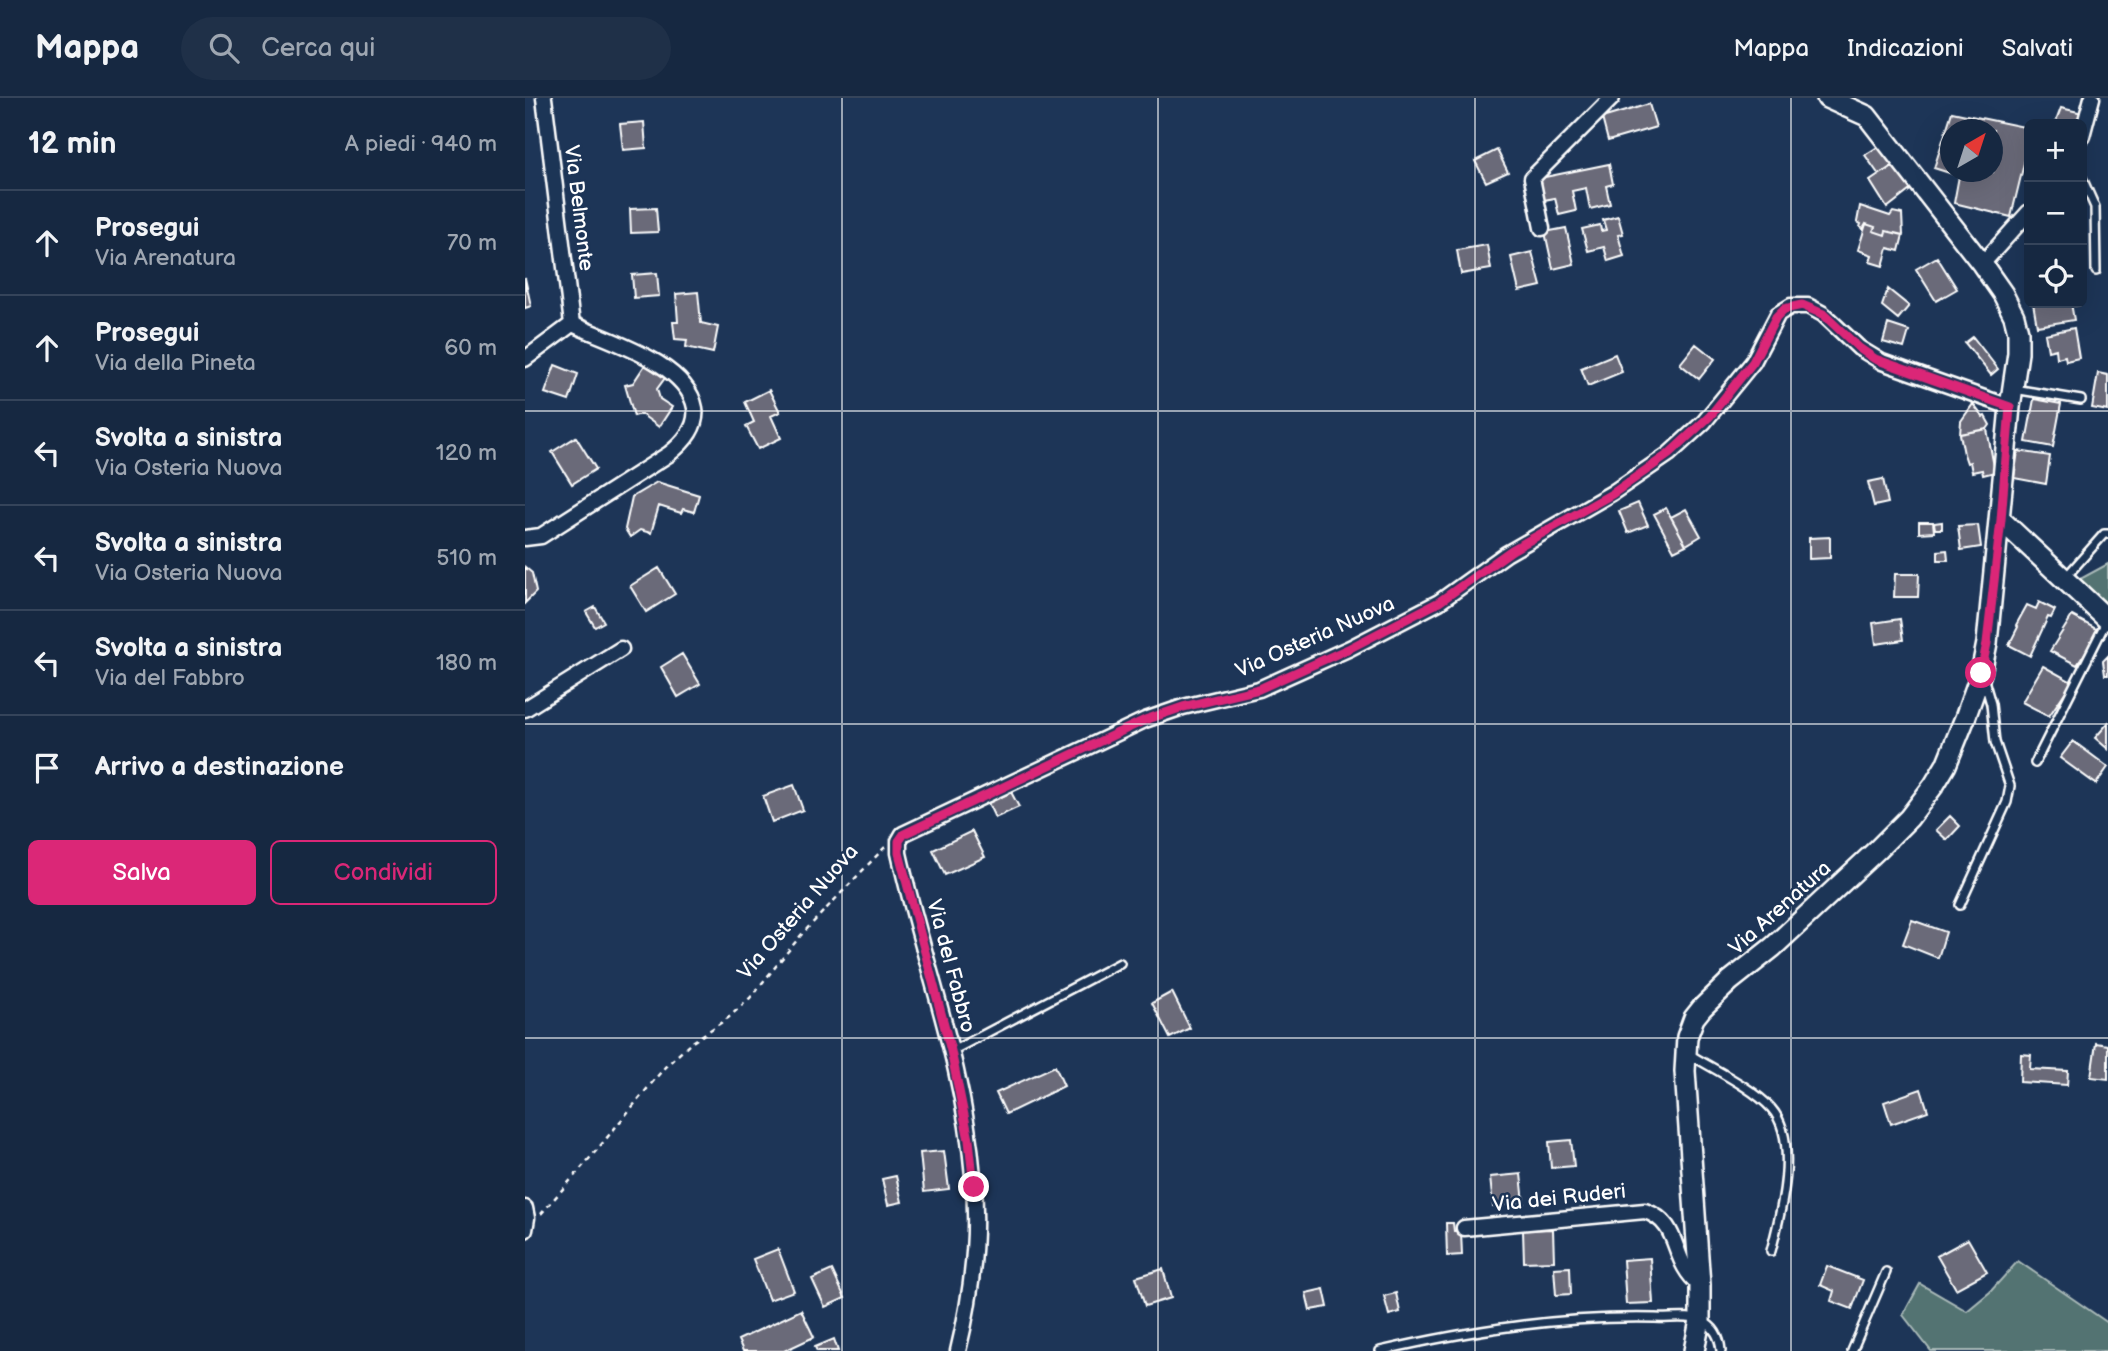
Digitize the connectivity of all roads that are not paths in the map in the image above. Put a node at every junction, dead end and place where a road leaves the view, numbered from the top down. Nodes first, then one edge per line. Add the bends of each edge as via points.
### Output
1 (544, 98) edge
2 (1612, 98) edge
3 (1827, 98) edge
4 (2092, 98) edge
5 (1863, 107) edge
6 (2086, 119) edge
7 (2084, 182) edge
8 (2024, 218) edge
9 (1542, 228) dead end
10 (1982, 264) junction
11 (2096, 271) dead end
12 (572, 324) junction
13 (525, 359) edge
14 (2012, 398) junction
15 (2081, 400) dead end
16 (2001, 520) junction
17 (2108, 534) edge
18 (525, 538) edge
19 (2065, 579) junction
20 (2108, 620) edge
21 (621, 649) dead end
22 (1981, 673) junction
23 (525, 709) edge
24 (2035, 764) dead end
25 (899, 841) joint
26 (1960, 905) dead end
27 (1120, 963) dead end
28 (951, 1051) junction
29 (1685, 1052) junction
30 (525, 1208) edge
31 (529, 1226) edge
32 (1465, 1228) dead end
33 (1771, 1251) dead end
34 (1886, 1272) dead end
35 (1700, 1285) junction
36 (1700, 1320) junction
37 (958, 1351) edge
38 (1380, 1351) edge
39 (1695, 1351) edge
40 (1721, 1351) edge
41 (1852, 1351) edge

1 - 12 street, Via Belmonte
2 - 9 street via 1531,179
3 - 5 street
4 - 6 street
5 - 10 street, Via Arenatura
7 - 11 lane via 2095,207
8 - 10 street
10 - 14 street, Via Arenatura via 2016,324 2018,353
12 - 13 street
12 - 18 street via 676,375 692,397 695,418 687,437 669,454 541,536
14 - 15 lane
14 - 16 street, Via Arenatura
14 - 25 street, Via Osteria Nuova via 1882,362 1823,314 1802,305 1789,307 1776,317 1745,374 1684,442 1612,494 1506,554 1439,602 1276,683 1135,724 910,829
16 - 19 street
16 - 22 street, Via Arenatura
17 - 19 lane
19 - 20 street
20 - 24 lane
21 - 23 street
22 - 26 lane via 2009,798
22 - 29 street, Via Arenatura via 1946,765 1915,810 1773,947 1707,1002 1692,1023
25 - 28 street, Via del Fabbro
27 - 28 lane
28 - 37 street, Via del Fabbro via 974,1187 971,1280
29 - 33 lane via 1761,1100 1780,1121 1786,1142 1785,1177
29 - 35 street, Via Arenatura
30 - 31 street
32 - 35 street, Via dei Ruderi via 1645,1212 1666,1224 1685,1271
34 - 41 lane
35 - 36 street, Via Arenatura
36 - 38 lane via 1545,1321
36 - 39 street, Via Arenatura
36 - 40 lane via 1718,1335

